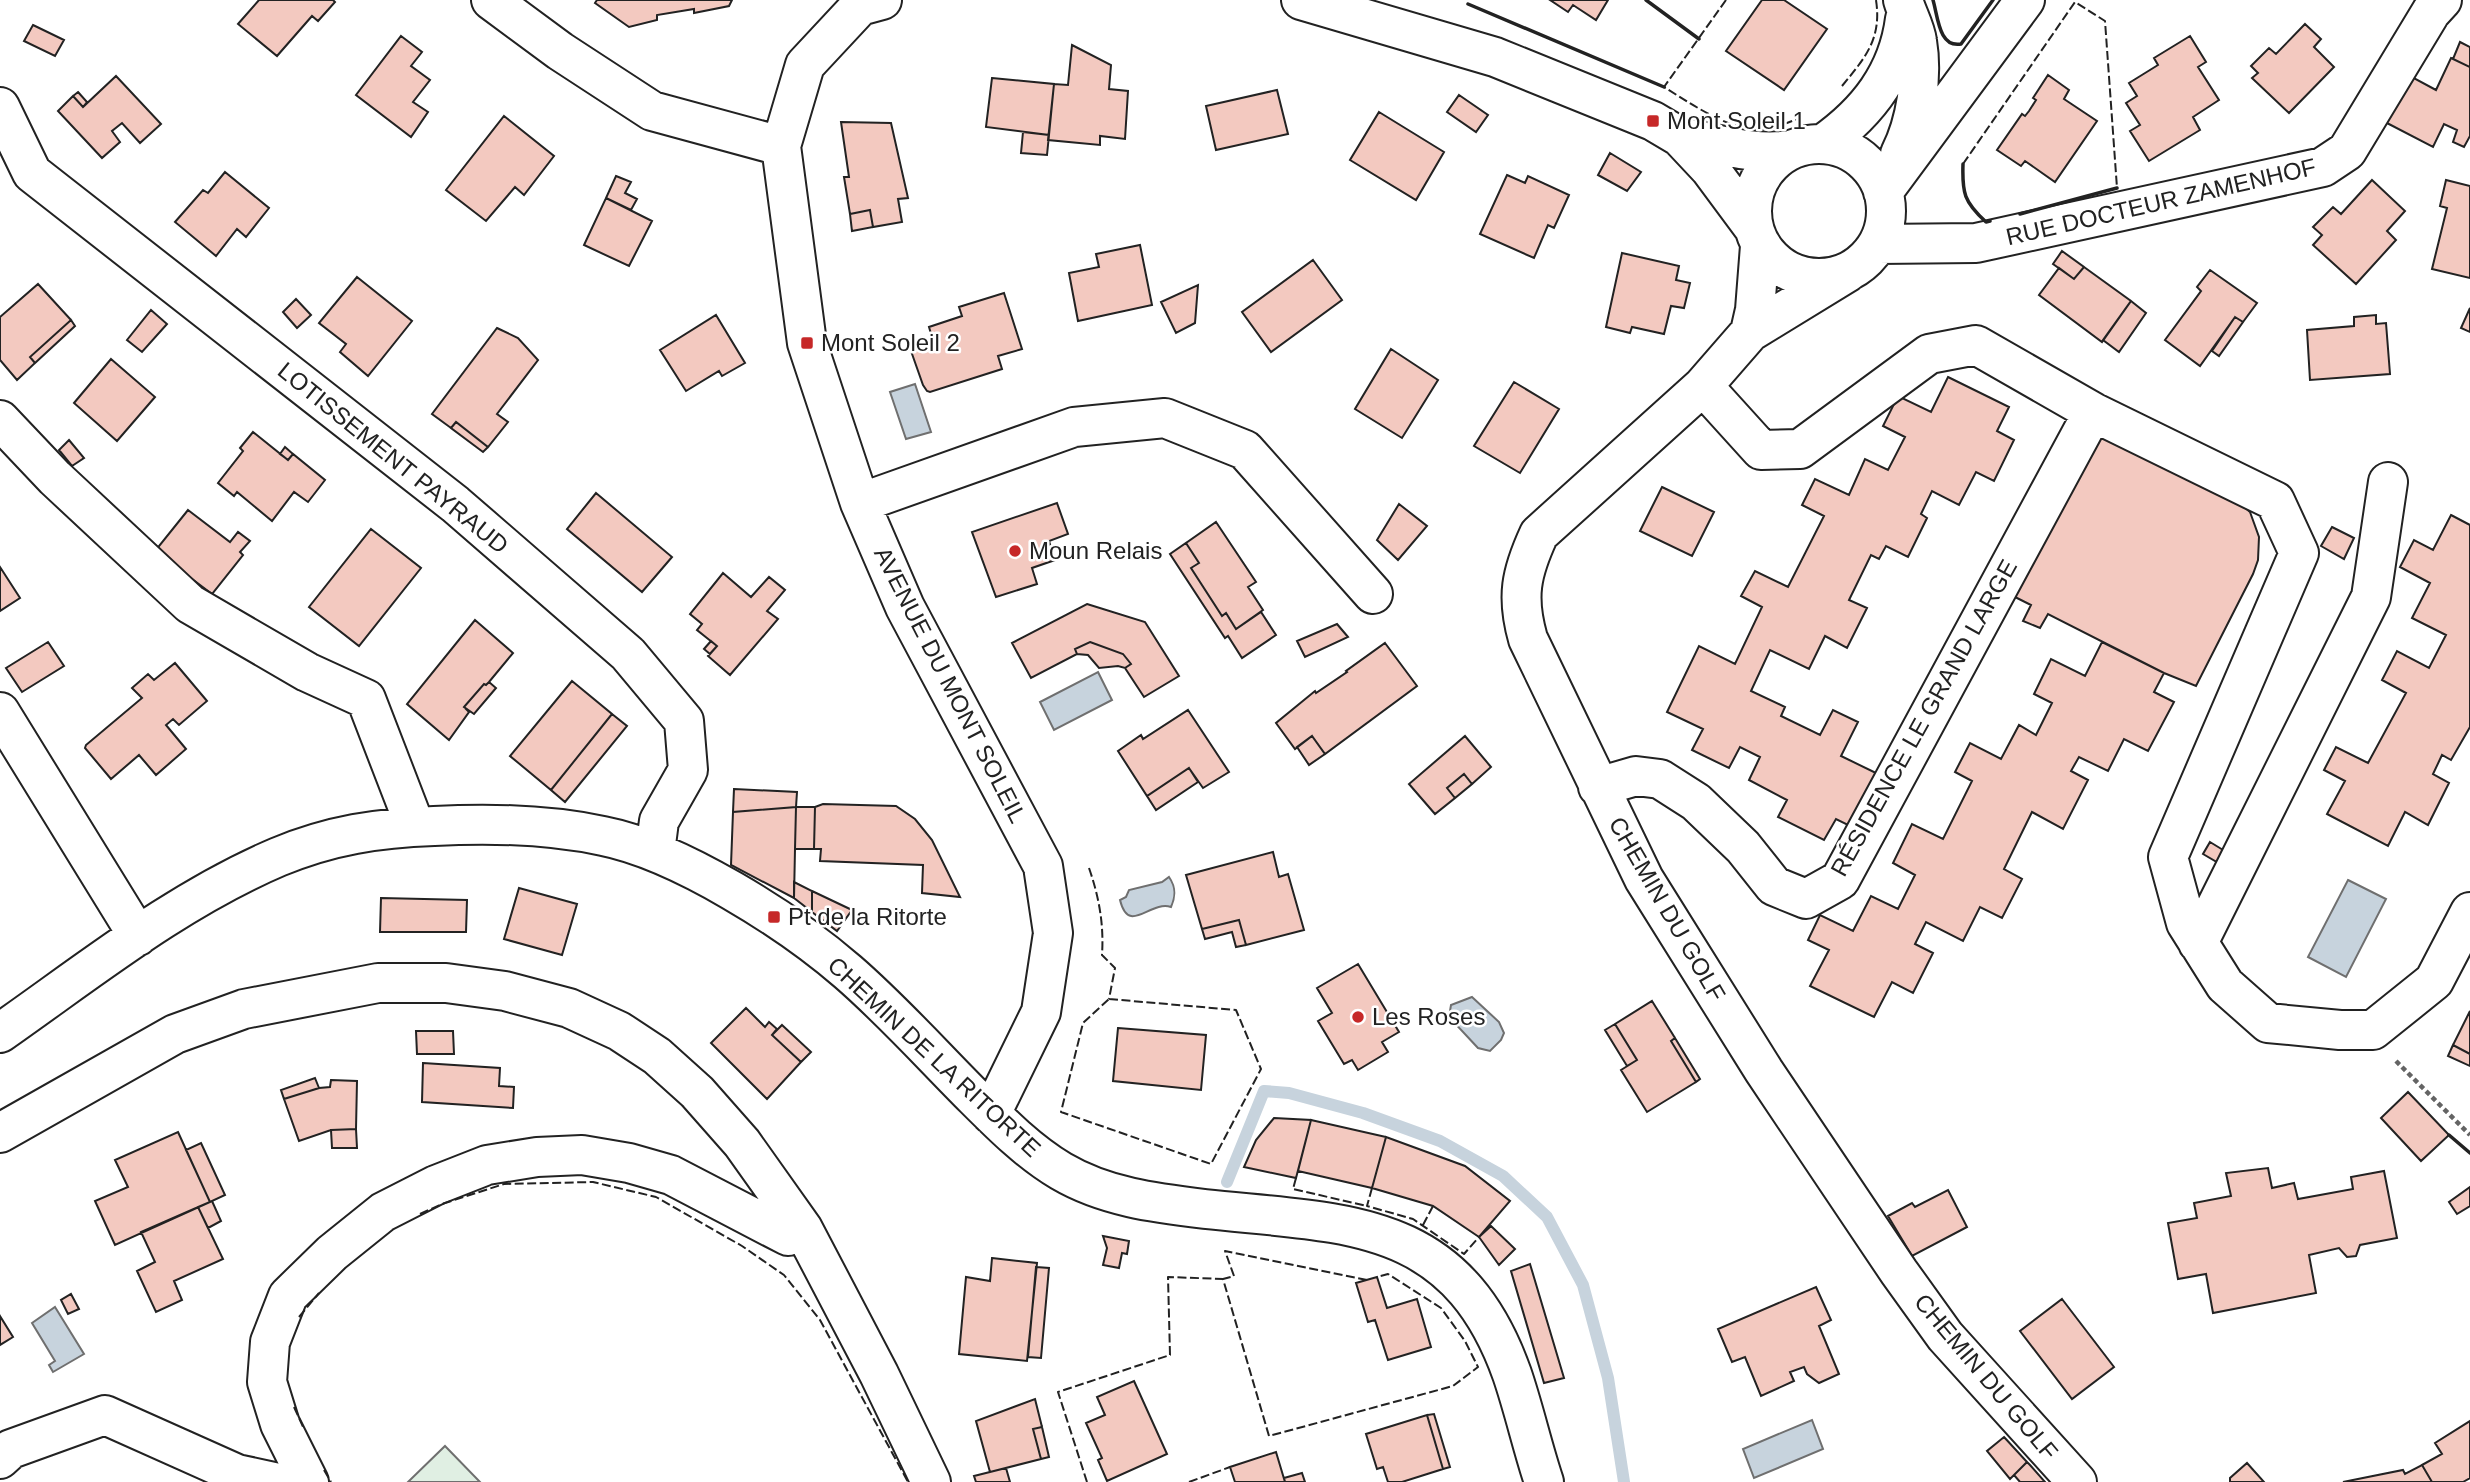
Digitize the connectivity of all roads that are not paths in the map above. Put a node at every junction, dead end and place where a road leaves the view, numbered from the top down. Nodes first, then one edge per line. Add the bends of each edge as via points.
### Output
1 (491, 0) edge
2 (883, 0) edge
3 (1301, 0) edge
4 (2025, 0) edge
5 (2442, 0) edge
6 (1905, 5) edge
7 (0, 107) edge
8 (1680, 137) junction
9 (781, 146) junction
10 (1807, 147) junction
11 (1883, 190) junction
12 (1756, 237) junction
13 (1878, 244) junction
14 (1848, 272) junction
15 (1750, 332) junction
16 (1703, 386) junction
17 (2093, 412) junction
18 (0, 420) edge
19 (2388, 482) dead end
20 (860, 503) junction
21 (1373, 594) dead end
22 (0, 712) edge
23 (1598, 787) junction
24 (415, 827) junction
25 (656, 852) junction
26 (2470, 912) edge
27 (138, 936) junction
28 (2198, 943) junction
29 (0, 1032) edge
30 (990, 1114) junction
31 (0, 1133) edge
32 (803, 1229) junction
33 (0, 1459) edge
34 (1541, 1481) edge
35 (274, 1482) edge
36 (309, 1482) edge
37 (931, 1482) edge
38 (2077, 1482) edge

1 - 9 street via 652,111
2 - 9 street, AVENUE DU MONT SOLEIL via 860,6 805,65
3 - 8 street via 1494,57 1653,121
4 - 11 street
5 - 13 street, RUE DOCTEUR ZAMENHOF via 2347,151 2323,167 1976,243
6 - 10 street via 1895,62 1869,105 1855,119
6 - 11 street via 1917,39 1916,94 1912,121
7 - 25 street, LOTISSEMENT PAYRAUD via 32,173 455,504 628,654 684,721 688,770 659,821
8 - 10 street via 1774,153
8 - 12 street via 1710,169
9 - 20 street, AVENUE DU MONT SOLEIL via 807,343
10 - 11 street via 1838,147 1852,153 1875,174
10 - 12 street via 1771,163 1758,182 1751,205
11 - 13 street via 1886,209
12 - 14 street via 1773,261 1789,272 1809,278
12 - 15 street via 1755,310
13 - 14 street
14 - 15 street, CHEMIN DU GOLF
15 - 16 street, CHEMIN DU GOLF
16 - 17 street via 1761,450 1800,449 1930,354 1976,345
16 - 23 street, CHEMIN DU GOLF via 1539,534 1521,579 1520,603 1528,639
17 - 23 street, RÉSIDENCE LE GRAND LARGE via 1840,880 1806,899 1774,886 1743,846 1696,802 1660,779 1636,776
17 - 28 street via 2275,501 2299,553 2168,856 2186,923
18 - 24 street via 190,604 307,672 366,699
19 - 28 street via 2371,597
20 - 21 street via 1073,427 1165,418 1245,450
20 - 30 street, AVENUE DU MONT SOLEIL via 905,607 1043,866 1053,933 1041,1012
22 - 27 street
23 - 38 street, CHEMIN DU GOLF via 1658,902 1899,1272 1945,1336
24 - 25 street, CHEMIN DE LA RITORTE via 480,823 544,828 605,836
24 - 27 street, CHEMIN DE LA RITORTE via 333,837 279,857 204,894
25 - 30 street, CHEMIN DE LA RITORTE via 774,917 847,971
26 - 28 street via 2434,981 2373,1030 2268,1023 2225,985
27 - 29 street, CHEMIN DE LA RITORTE
30 - 34 street, CHEMIN DE LA RITORTE via 1062,1172 1104,1191 1146,1202 1368,1229 1428,1255 1455,1278 1495,1334 1512,1374
31 - 32 street via 175,1034 244,1009 378,984 446,983 505,991 569,1008 619,1031 657,1056 742,1143
32 - 36 street via 788,1236 671,1175 582,1155 487,1165 383,1212 288,1296 270,1342 267,1382 280,1424
32 - 37 street
33 - 35 street via 11,1449 104,1415 237,1475

